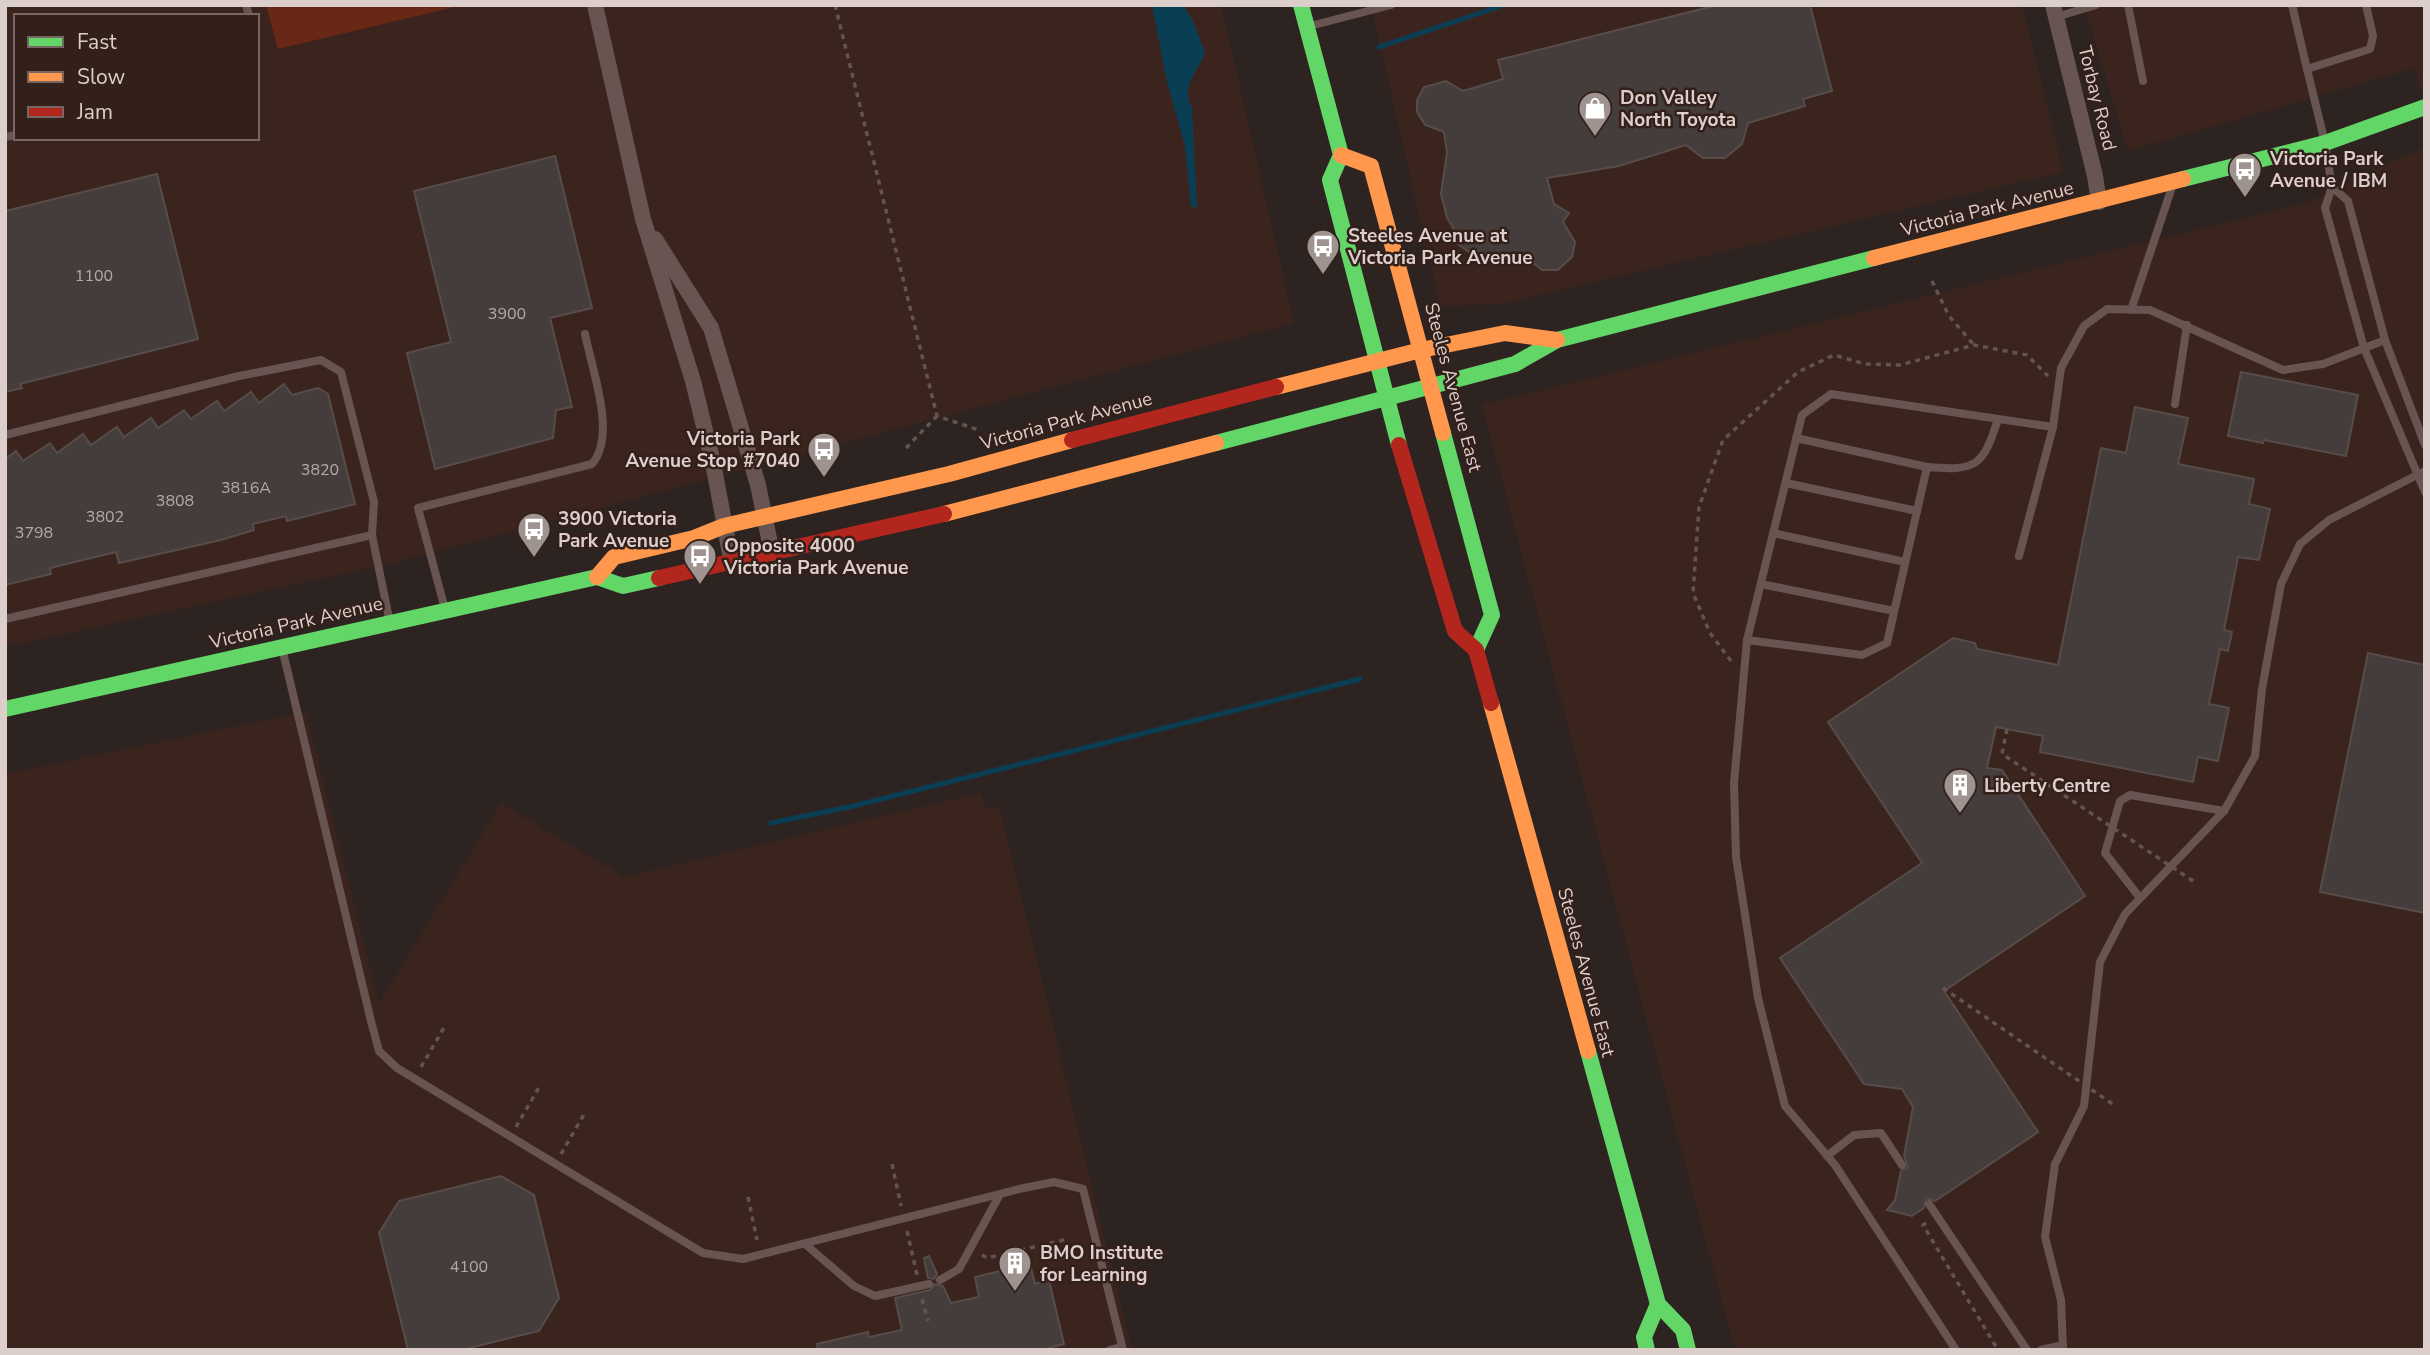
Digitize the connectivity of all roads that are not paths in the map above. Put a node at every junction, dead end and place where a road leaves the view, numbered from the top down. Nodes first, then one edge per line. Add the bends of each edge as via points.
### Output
1 (595, 5) edge
2 (1301, 5) edge
3 (1391, 5) edge
4 (2096, 5) edge
5 (2128, 5) edge
6 (2292, 5) edge
7 (2366, 5) edge
8 (2054, 11) edge
9 (1307, 27) junction
10 (2307, 69) junction
11 (2143, 81) dead end
12 (2425, 107) edge
13 (2325, 142) junction
14 (1340, 155) junction
15 (2173, 184) junction
16 (2332, 187) junction
17 (2099, 202) junction
18 (643, 219) junction
19 (2131, 310) junction
20 (2187, 325) junction
21 (585, 334) dead end
22 (1557, 340) junction
23 (2385, 340) junction
24 (2364, 348) junction
25 (1421, 350) junction
26 (1376, 360) junction
27 (1433, 386) junction
28 (1386, 400) junction
29 (2175, 404) dead end
30 (1998, 419) junction
31 (2053, 427) junction
32 (5, 435) edge
33 (1796, 438) junction
34 (2425, 445) edge
35 (1927, 467) junction
36 (2425, 471) edge
37 (2416, 477) junction
38 (1786, 483) junction
39 (2425, 492) edge
40 (1917, 511) junction
41 (765, 516) junction
42 (724, 526) junction
43 (1773, 533) junction
44 (372, 535) junction
45 (772, 553) junction
46 (2019, 556) dead end
47 (1905, 562) junction
48 (732, 564) junction
49 (597, 577) junction
50 (1761, 584) junction
51 (445, 609) junction
52 (1894, 611) junction
53 (5, 619) edge
54 (390, 623) junction
55 (1747, 640) junction
56 (282, 648) junction
57 (1476, 650) junction
58 (5, 709) edge
59 (2224, 811) junction
60 (2140, 898) junction
61 (1827, 1156) junction
62 (1902, 1165) dead end
63 (999, 1196) junction
64 (1929, 1205) dead end
65 (805, 1244) junction
66 (940, 1280) dead end
67 (929, 1284) dead end
68 (1658, 1304) junction
69 (1123, 1348) edge
70 (2063, 1348) edge
71 (1111, 1350) edge
72 (1647, 1350) edge
73 (1688, 1350) edge
74 (1956, 1350) edge
75 (2027, 1350) edge
76 (2041, 1350) edge

1 - 18 street
2 - 9 main road, Steeles Avenue East
3 - 9 lane
4 - 8 lane
5 - 11 lane
6 - 10 lane
7 - 10 lane via 2373,36 2370,49
8 - 17 street, Torbay Road
9 - 14 main road, Steeles Avenue East
10 - 13 lane
12 - 13 main road, Victoria Park Avenue
13 - 15 main road, Victoria Park Avenue
13 - 16 lane
14 - 25 main road, Steeles Avenue East via 1371,166
14 - 26 main road, Steeles Avenue East via 1330,180
15 - 17 main road, Victoria Park Avenue
15 - 19 lane
16 - 23 lane via 2348,201
16 - 24 lane via 2325,208
17 - 22 main road, Victoria Park Avenue
18 - 41 street via 710,328
18 - 42 street via 693,381
19 - 20 lane via 2150,310
19 - 31 lane via 2107,309 2084,326 2062,368
20 - 24 lane via 2283,370 2323,364
20 - 29 lane
21 - 51 lane via 604,429 600,454 592,464 418,508
22 - 25 main road, Victoria Park Avenue via 1505,333
22 - 27 main road, Victoria Park Avenue via 1515,364
23 - 24 lane
23 - 34 lane
24 - 37 lane
25 - 26 main road, Victoria Park Avenue
25 - 27 main road, Steeles Avenue East
26 - 28 main road, Steeles Avenue East
26 - 41 main road, Victoria Park Avenue via 949,474
27 - 28 main road, Victoria Park Avenue
27 - 57 main road, Steeles Avenue East via 1492,615
28 - 45 main road, Victoria Park Avenue via 963,510
28 - 57 main road, Steeles Avenue East via 1455,631
30 - 31 lane
30 - 33 lane via 1831,394 1802,415
30 - 35 lane via 1988,453 1963,470
31 - 46 lane
32 - 44 lane via 321,360 341,372 374,502
33 - 35 lane
33 - 38 lane
35 - 40 lane
36 - 37 lane
37 - 39 lane
37 - 59 lane via 2329,520 2300,544 2281,584 2255,756
38 - 40 lane
38 - 43 lane
40 - 47 lane
41 - 42 main road, Victoria Park Avenue
41 - 45 street
42 - 48 street
42 - 49 main road, Victoria Park Avenue via 614,557
43 - 47 lane
43 - 50 lane
44 - 53 lane
44 - 54 lane
45 - 48 main road, Victoria Park Avenue
47 - 52 lane
48 - 49 main road, Victoria Park Avenue via 623,586
49 - 51 main road, Victoria Park Avenue
50 - 52 lane
50 - 55 lane
51 - 54 main road, Victoria Park Avenue
52 - 55 lane via 1887,643 1862,655
54 - 56 main road, Victoria Park Avenue
55 - 61 lane via 1734,783 1736,857 1758,998 1785,1107
56 - 58 main road, Victoria Park Avenue
56 - 65 lane via 370,1021 386,1059 703,1253 743,1259
57 - 68 main road, Steeles Avenue East
59 - 60 lane
59 - 60 lane via 2130,795 2120,801 2105,853
60 - 70 lane via 2125,914 2100,962 2084,1106 2055,1164 2045,1237 2061,1300
61 - 62 lane via 1854,1135 1881,1133
61 - 74 lane
63 - 65 lane
63 - 66 lane via 959,1269
63 - 69 lane via 1054,1182 1083,1189
64 - 75 lane
65 - 67 lane via 854,1286 875,1296
68 - 72 main road via 1644,1337
68 - 73 main road, Steeles Avenue East via 1683,1330
69 - 71 lane
70 - 76 lane

